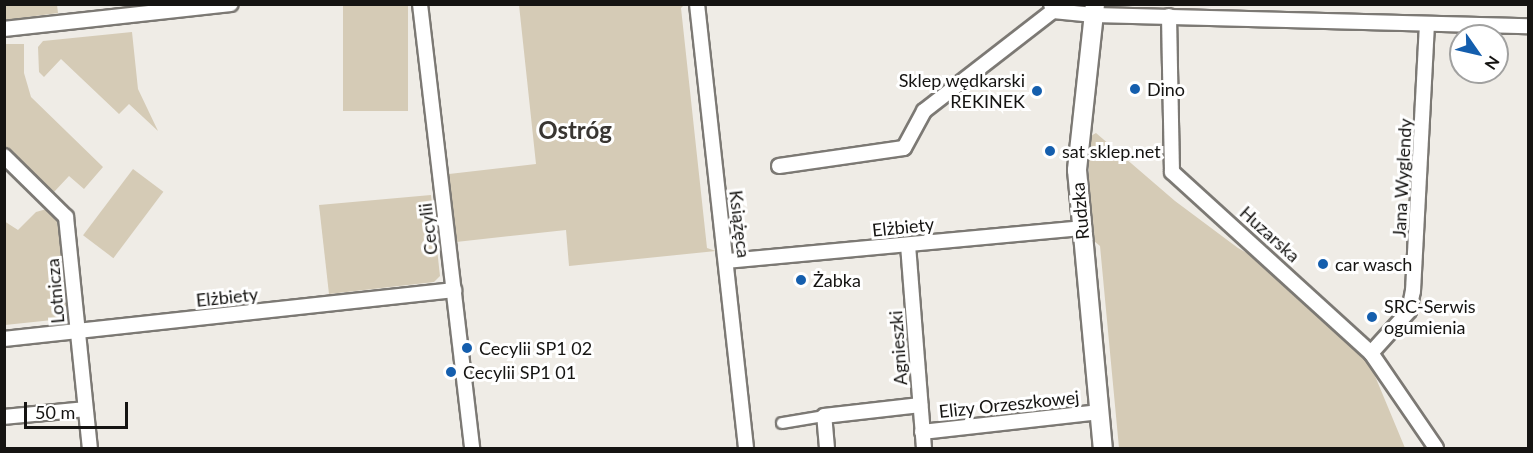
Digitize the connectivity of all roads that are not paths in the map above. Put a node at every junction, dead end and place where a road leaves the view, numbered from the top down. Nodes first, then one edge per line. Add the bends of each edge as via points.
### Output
1 (231, 4) edge
2 (420, 4) edge
3 (697, 4) edge
4 (1052, 8) edge
5 (1094, 10) edge
6 (1233, 12) edge
7 (1169, 16) junction
8 (1427, 25) junction
9 (1528, 26) edge
10 (4, 29) edge
11 (4, 156) edge
12 (779, 166) dead end
13 (1082, 228) junction
14 (908, 245) junction
15 (727, 261) junction
16 (454, 290) junction
17 (77, 332) junction
18 (4, 339) edge
19 (1371, 354) junction
20 (920, 405) junction
21 (85, 409) junction
22 (1100, 412) junction
23 (824, 416) junction
24 (4, 417) edge
25 (782, 423) dead end
26 (922, 432) junction
27 (90, 448) edge
28 (472, 448) edge
29 (746, 448) edge
30 (827, 448) edge
31 (924, 448) edge
32 (1103, 448) edge
33 (1436, 448) edge

1 - 10 street
2 - 16 street, Cecylii
3 - 15 street, Książęca
4 - 5 street
4 - 12 street via 924,111 904,148
5 - 7 street
5 - 13 street, Rudzka via 1078,136
6 - 7 street
6 - 8 street
7 - 19 street, Huzarska via 1172,172 1273,260
8 - 9 street
8 - 19 street, Jana Wyglendy via 1413,291 1409,311
11 - 17 street, Lotnicza via 66,217
13 - 14 street, Elżbiety
13 - 22 street, Rudzka
14 - 15 street, Elżbiety
14 - 20 street, Agnieszki
15 - 29 street, Książęca
16 - 17 street, Elżbiety
16 - 28 street, Cecylii
17 - 18 street, Elżbiety
17 - 21 street, Lotnicza
19 - 33 street, Huzarska
20 - 23 street, Elizy Orzeszkowej
20 - 26 street, Agnieszki
21 - 24 street
21 - 27 street, Lotnicza
22 - 26 street, Elizy Orzeszkowej
22 - 32 street, Rudzka
23 - 25 street
23 - 30 street
26 - 31 street, Agnieszki

